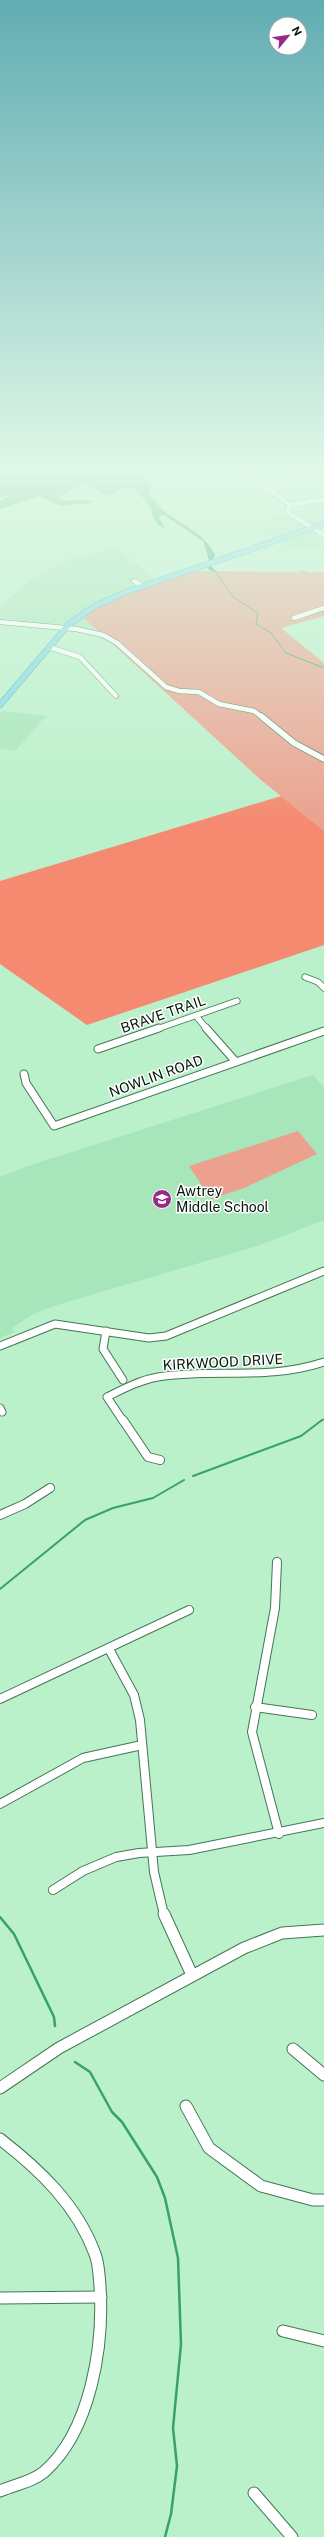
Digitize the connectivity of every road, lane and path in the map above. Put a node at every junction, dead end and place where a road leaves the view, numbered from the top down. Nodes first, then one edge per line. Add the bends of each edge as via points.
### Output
1 (139, 587) edge
2 (324, 608) edge
3 (294, 618) dead end
4 (0, 622) edge
5 (65, 628) junction
6 (49, 647) junction
7 (116, 696) dead end
8 (0, 705) edge
9 (324, 759) edge
10 (305, 977) dead end
11 (324, 988) edge
12 (237, 1001) dead end
13 (196, 1016) junction
14 (324, 1031) edge
15 (98, 1049) dead end
16 (236, 1062) junction
17 (24, 1074) dead end
18 (323, 1274) edge
19 (106, 1331) junction
20 (0, 1346) edge
21 (324, 1362) edge
22 (123, 1380) dead end
23 (160, 1460) dead end
24 (50, 1488) dead end
25 (0, 1515) edge
26 (277, 1562) dead end
27 (189, 1610) dead end
28 (109, 1649) junction
29 (0, 1699) edge
30 (255, 1707) junction
31 (312, 1715) dead end
32 (142, 1746) junction
33 (0, 1804) edge
34 (324, 1823) edge
35 (279, 1834) junction
36 (154, 1853) junction
37 (53, 1890) dead end
38 (324, 1930) edge
39 (192, 1974) junction
40 (293, 2049) dead end
41 (324, 2074) edge
42 (0, 2088) edge
43 (186, 2106) dead end
44 (0, 2139) edge
45 (324, 2200) edge
46 (101, 2297) junction
47 (0, 2298) edge
48 (283, 2331) dead end
49 (324, 2341) edge
50 (0, 2491) edge
51 (254, 2494) dead end
52 (292, 2537) edge

1 - 5 main road via 100,603
2 - 3 street
4 - 5 street
5 - 6 main road
5 - 9 street via 108,637 166,686 179,691 199,692 219,704 254,711 294,743
6 - 7 street via 80,657
6 - 8 main road
10 - 11 street via 318,982
12 - 13 street, BRAVE TRAIL
13 - 15 street, BRAVE TRAIL
13 - 16 street
14 - 16 street, NOWLIN ROAD
16 - 17 street, NOWLIN ROAD via 54,1126 26,1083
18 - 19 street via 166,1336 148,1338
19 - 20 street via 55,1324
19 - 22 street via 103,1349
21 - 23 street, KIRKWOOD DRIVE via 300,1370 268,1375 156,1378 107,1397 148,1457
24 - 25 street via 25,1504
26 - 30 street via 275,1608
27 - 28 street
28 - 29 street
28 - 32 street via 134,1695 140,1720
30 - 31 street
30 - 35 street via 252,1732
32 - 33 street via 83,1758
32 - 36 street
34 - 35 street
35 - 36 street via 194,1850
36 - 37 street via 137,1853 98,1863 74,1874
36 - 39 street via 154,1872 163,1912
38 - 39 street via 282,1933 244,1948
39 - 42 street via 59,2048
40 - 41 street
43 - 45 street via 209,2148 261,2186
44 - 46 street via 45,2176 81,2222 96,2255
46 - 47 street
46 - 50 street via 101,2328 97,2354 82,2412 66,2449 44,2472
48 - 49 street
51 - 52 street

